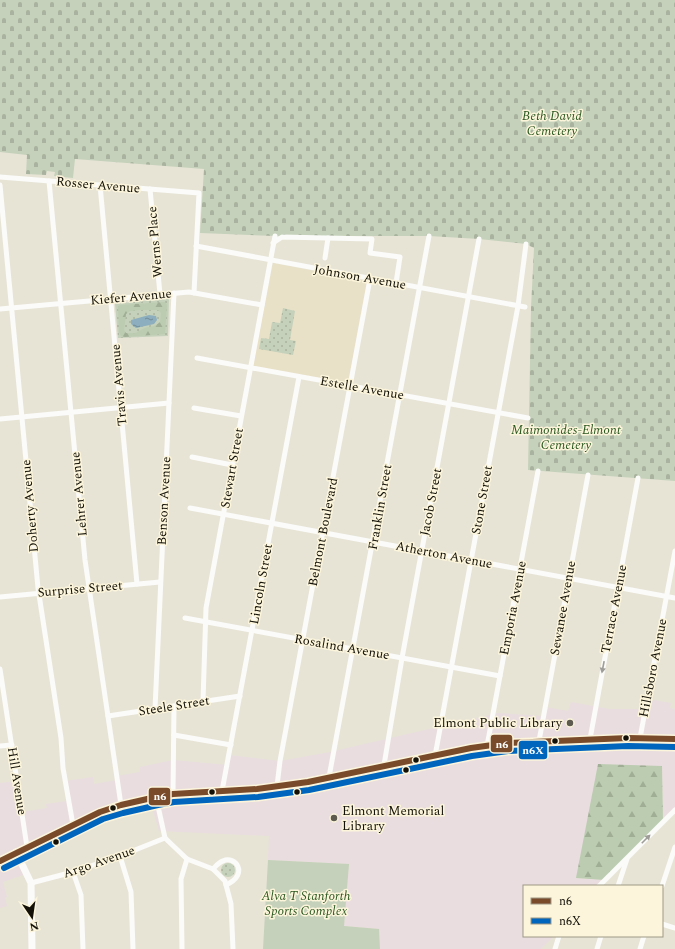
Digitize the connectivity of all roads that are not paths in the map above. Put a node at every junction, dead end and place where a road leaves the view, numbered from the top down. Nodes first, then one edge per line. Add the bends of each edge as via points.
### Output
1 (0, 177) edge
2 (50, 181) junction
3 (0, 185) edge
4 (100, 185) junction
5 (150, 189) junction
6 (274, 236) dead end
7 (429, 236) dead end
8 (328, 238) junction
9 (479, 239) dead end
10 (273, 243) junction
11 (526, 244) dead end
12 (196, 246) junction
13 (325, 258) dead end
14 (270, 260) junction
15 (370, 278) junction
16 (396, 283) junction
17 (420, 288) junction
18 (174, 293) junction
19 (194, 293) junction
20 (160, 294) junction
21 (469, 297) junction
22 (110, 299) junction
23 (61, 304) junction
24 (262, 305) junction
25 (518, 306) junction
26 (525, 307) dead end
27 (12, 308) junction
28 (0, 309) edge
29 (197, 358) dead end
30 (250, 367) junction
31 (299, 376) junction
32 (350, 386) junction
33 (400, 395) junction
34 (169, 403) junction
35 (450, 404) junction
36 (121, 408) junction
37 (194, 408) dead end
38 (71, 412) junction
39 (498, 413) junction
40 (241, 416) junction
41 (22, 417) junction
42 (528, 418) dead end
43 (0, 419) edge
44 (192, 457) dead end
45 (232, 465) junction
46 (538, 471) dead end
47 (588, 475) dead end
48 (638, 478) dead end
49 (190, 508) dead end
50 (223, 514) junction
51 (272, 523) junction
52 (323, 532) junction
53 (374, 542) junction
54 (422, 551) junction
55 (675, 551) edge
56 (471, 560) junction
57 (520, 569) junction
58 (569, 578) junction
59 (160, 582) junction
60 (137, 584) junction
61 (618, 587) junction
62 (89, 588) junction
63 (39, 593) junction
64 (667, 596) junction
65 (0, 597) edge
66 (675, 598) edge
67 (185, 618) dead end
68 (206, 622) junction
69 (252, 630) junction
70 (303, 640) junction
71 (354, 649) junction
72 (402, 658) junction
73 (451, 667) junction
74 (0, 669) edge
75 (500, 676) junction
76 (2, 696) edge
77 (240, 696) junction
78 (203, 702) junction
79 (174, 706) junction
80 (155, 709) junction
81 (108, 716) junction
82 (174, 736) junction
83 (640, 738) junction
84 (590, 739) junction
85 (675, 739) edge
86 (538, 741) junction
87 (12, 745) junction
88 (231, 745) junction
89 (0, 746) edge
90 (487, 746) junction
91 (435, 756) junction
92 (384, 765) junction
93 (330, 777) junction
94 (277, 786) junction
95 (222, 791) junction
96 (173, 794) junction
97 (156, 797) junction
98 (121, 805) junction
99 (675, 810) edge
100 (73, 825) junction
101 (165, 838) junction
102 (27, 847) junction
103 (675, 847) edge
104 (16, 852) junction
105 (120, 856) junction
106 (628, 857) junction
107 (187, 859) junction
108 (0, 860) edge
109 (213, 870) junction
110 (73, 872) junction
111 (31, 883) junction
112 (226, 885) junction
113 (600, 885) edge
114 (618, 885) edge
115 (662, 885) edge
116 (663, 924) edge
117 (675, 928) edge
118 (559, 937) edge
119 (601, 937) edge
120 (644, 937) edge
121 (32, 949) edge
122 (83, 949) edge
123 (133, 949) edge
124 (182, 949) edge
125 (233, 949) edge
126 (554, 949) edge
127 (596, 949) edge
128 (640, 949) edge

1 - 2 street, Rosser Avenue
2 - 4 street, Rosser Avenue
2 - 23 street, Lehrer Avenue
3 - 27 street, Doherty Avenue
4 - 5 street, Rosser Avenue
4 - 22 street, Travis Avenue
5 - 12 street, Rosser Avenue via 199,193
5 - 20 street, Werns Place
6 - 10 street, Stewart Street
7 - 17 street, Franklin Street
8 - 10 street via 282,237
8 - 13 street
8 - 16 street via 372,239 370,253 400,257
9 - 21 street, Jacob Street
10 - 14 street, Stewart Street
11 - 25 street, Stone Street
12 - 14 street, Johnson Avenue
12 - 19 street
14 - 15 street, Johnson Avenue
14 - 24 street, Stewart Street
15 - 16 street, Johnson Avenue
15 - 32 street, Belmont Boulevard
16 - 17 street, Johnson Avenue
17 - 21 street, Johnson Avenue
17 - 33 street, Franklin Street
18 - 19 street, Kiefer Avenue
18 - 20 street, Kiefer Avenue
18 - 34 street, Benson Avenue
19 - 24 street, Kiefer Avenue
20 - 22 street, Kiefer Avenue
21 - 25 street, Johnson Avenue
21 - 35 street, Jacob Street
22 - 23 street, Kiefer Avenue
22 - 36 street, Travis Avenue
23 - 27 street, Kiefer Avenue
23 - 38 street, Lehrer Avenue
24 - 30 street, Stewart Street
25 - 26 street, Johnson Avenue
25 - 39 street, Stone Street
27 - 28 street, Kiefer Avenue
27 - 41 street, Doherty Avenue
29 - 30 street, Estelle Avenue
30 - 31 street, Estelle Avenue
30 - 40 street, Stewart Street
31 - 32 street, Estelle Avenue
31 - 51 street, Lincoln Street
32 - 33 street, Estelle Avenue
32 - 52 street, Belmont Boulevard
33 - 35 street, Estelle Avenue
33 - 53 street, Franklin Street
34 - 36 street
34 - 59 street, Benson Avenue
35 - 39 street, Estelle Avenue
35 - 54 street, Jacob Street
36 - 38 street
36 - 60 street, Travis Avenue
37 - 40 street
38 - 41 street
38 - 62 street, Lehrer Avenue
39 - 42 street, Estelle Avenue
39 - 56 street, Stone Street
40 - 45 street, Stewart Street
41 - 43 street
41 - 63 street, Doherty Avenue
44 - 45 street
45 - 50 street, Stewart Street
46 - 57 street, Emporia Avenue
47 - 58 street, Sewanee Avenue
48 - 61 street, Terrace Avenue
49 - 50 street, Atherton Avenue
50 - 51 street, Atherton Avenue
50 - 68 street, Stewart Street via 206,608
51 - 52 street, Atherton Avenue
51 - 69 street, Lincoln Street
52 - 53 street, Atherton Avenue
52 - 70 street, Belmont Boulevard
53 - 54 street, Atherton Avenue
53 - 71 street, Franklin Street
54 - 56 street, Atherton Avenue
54 - 72 street, Jacob Street
55 - 64 street, Hillsboro Avenue
56 - 57 street, Atherton Avenue
56 - 73 street, Stone Street
57 - 58 street, Atherton Avenue
57 - 75 street, Emporia Avenue
58 - 61 street, Atherton Avenue
58 - 86 street, Sewanee Avenue
59 - 60 street, Surprise Street
59 - 80 street, Benson Avenue
60 - 62 street, Surprise Street
61 - 64 street, Atherton Avenue
61 -> 84 street, Terrace Avenue
62 - 63 street, Surprise Street
62 - 81 street, Lehrer Avenue
63 - 65 street, Surprise Street
63 - 100 street, Doherty Avenue
64 - 66 street, Atherton Avenue
64 - 83 street, Hillsboro Avenue
67 - 68 street, Rosalind Avenue
68 - 69 street, Rosalind Avenue
68 - 78 street, Stewart Street
69 - 70 street, Rosalind Avenue
69 - 77 street, Lincoln Street
70 - 71 street, Rosalind Avenue
70 - 94 street, Belmont Boulevard
71 - 72 street, Rosalind Avenue
71 - 93 street, Franklin Street
72 - 73 street, Rosalind Avenue
72 - 92 street, Jacob Street
73 - 75 street, Rosalind Avenue
73 - 91 street, Stone Street
74 - 76 street, Hill Avenue
75 - 90 street, Emporia Avenue
76 - 87 street, Hill Avenue
77 - 78 street, Steele Street
77 - 88 street, Lincoln Street
78 - 79 street, Steele Street
79 - 80 street, Steele Street
79 - 82 street
80 - 81 street, Steele Street
81 - 98 street, Lehrer Avenue
82 - 88 street
82 - 96 street
83 - 84 main road
83 - 85 main road
84 - 86 main road
86 - 90 main road
87 - 89 street
87 - 102 street, Hill Avenue
88 - 95 street, Lincoln Street
90 - 91 main road
91 - 92 main road
92 - 93 main road
93 - 94 main road
94 - 95 main road
95 - 96 main road
96 - 97 main road
97 - 98 main road
97 - 101 street
98 - 100 main road
106 -> 99 street
100 - 102 main road
101 - 105 street, Argo Avenue
101 - 107 street
102 - 104 main road
103 - 115 street
104 - 108 main road
104 - 111 street
105 - 110 street, Argo Avenue
105 - 123 street via 131,892
106 - 113 street
106 - 114 street
107 - 109 street
107 - 124 street via 181,879
109 - 112 street via 221,876
109 - 112 street via 225,860 236,864 239,874 234,881
110 - 111 street, Argo Avenue
110 - 122 street via 81,895
111 - 121 street
112 - 125 street via 231,904
116 - 117 street
118 - 126 street
119 - 127 street
120 - 128 street

